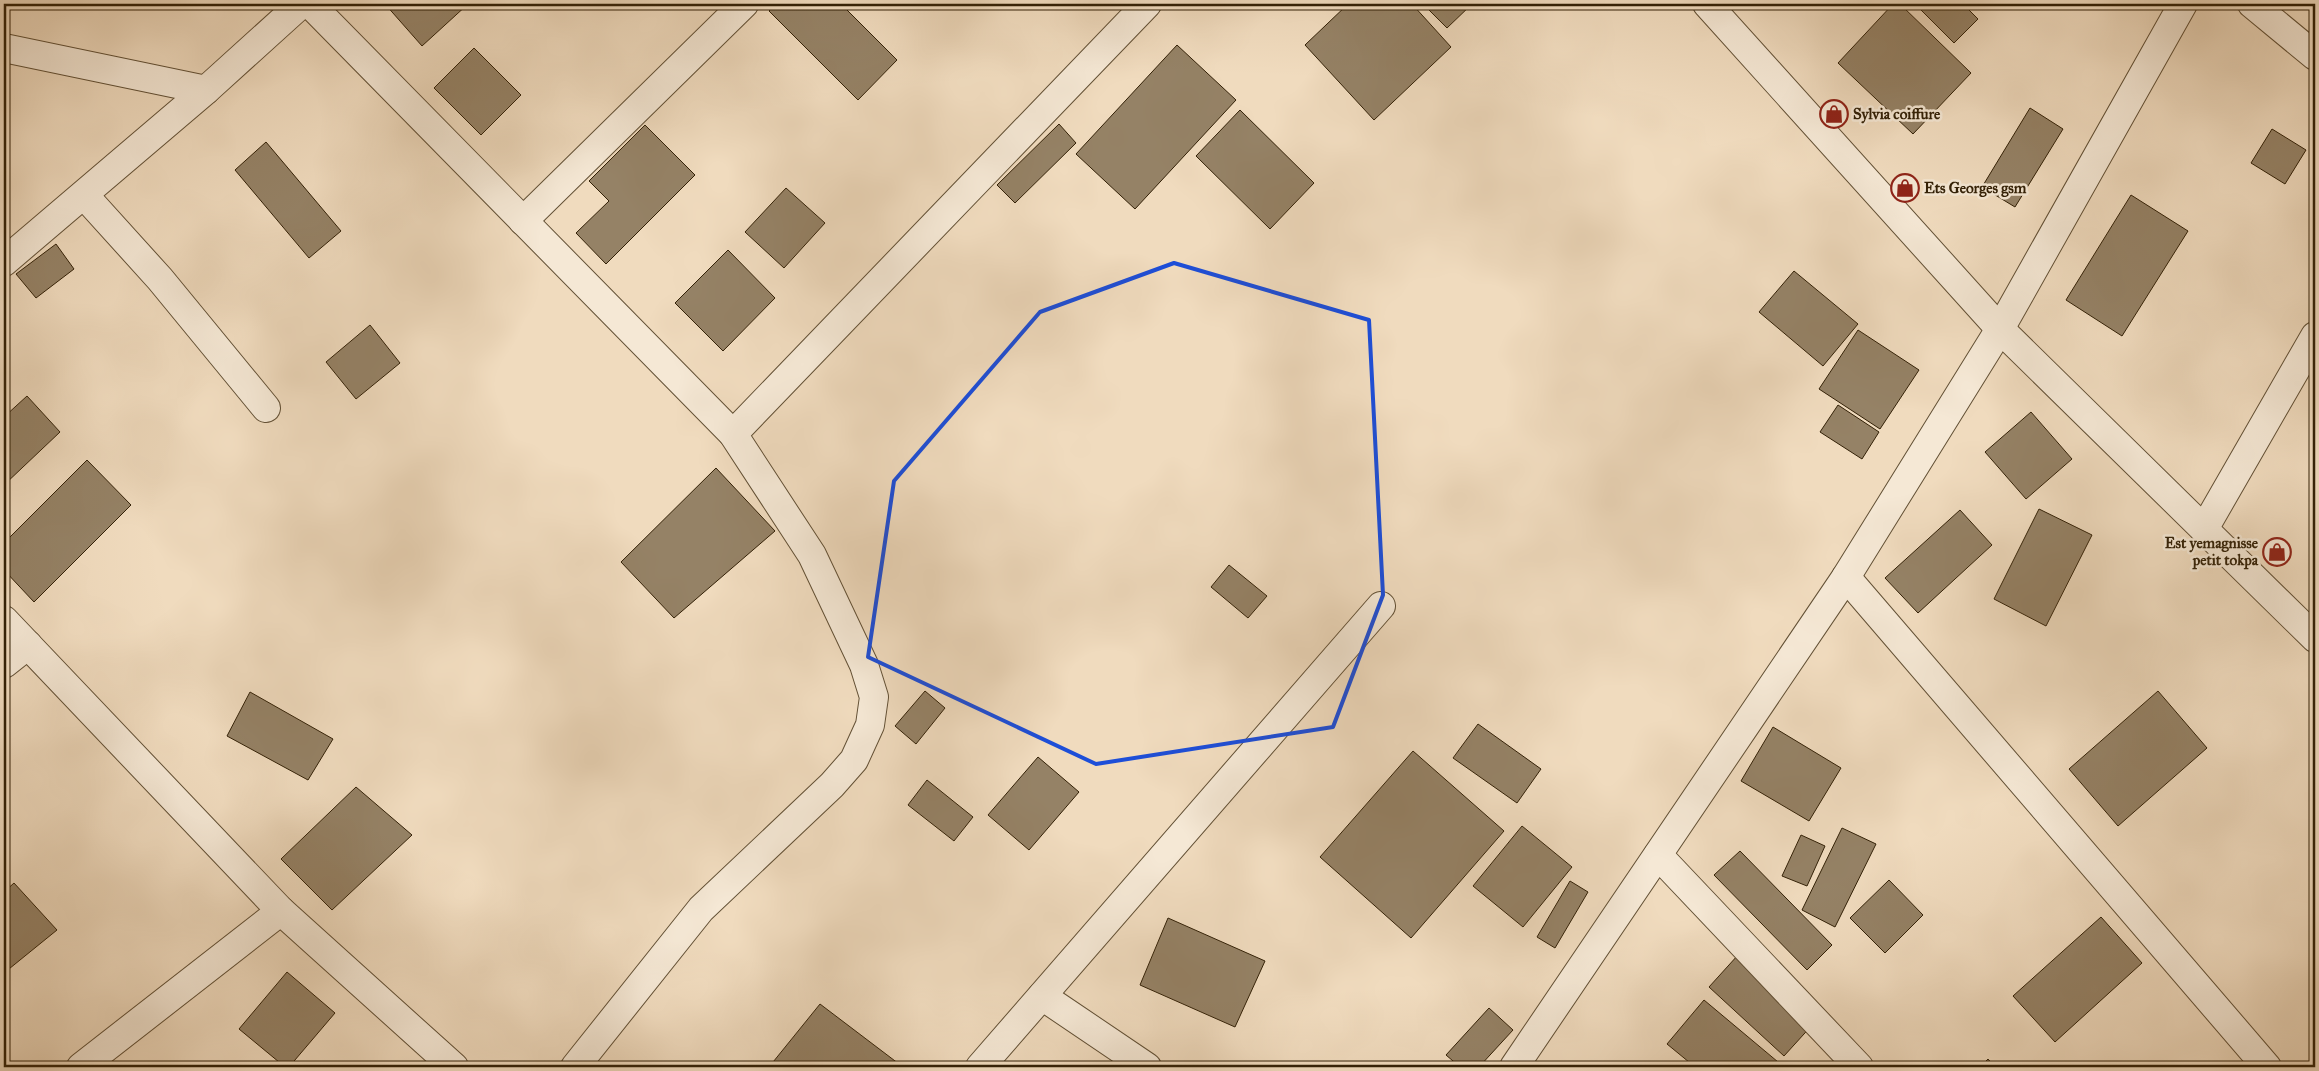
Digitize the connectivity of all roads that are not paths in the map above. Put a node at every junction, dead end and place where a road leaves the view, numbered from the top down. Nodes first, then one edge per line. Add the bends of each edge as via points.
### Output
1 (302, 4) edge
2 (310, 4) edge
3 (744, 4) edge
4 (1146, 4) edge
5 (1707, 4) edge
6 (2252, 4) edge
7 (2174, 8) edge
8 (4, 48) edge
9 (2315, 56) edge
10 (206, 90) junction
11 (84, 195) junction
12 (523, 221) junction
13 (4, 262) edge
14 (2000, 329) junction
15 (2315, 336) edge
16 (266, 408) dead end
17 (733, 434) junction
18 (2204, 529) junction
19 (1846, 577) junction
20 (1381, 606) dead end
21 (4, 620) edge
22 (2315, 638) edge
23 (28, 645) junction
24 (4, 664) edge
25 (1658, 855) junction
26 (281, 911) junction
27 (1042, 996) junction
28 (81, 1067) edge
29 (454, 1067) edge
30 (575, 1067) edge
31 (980, 1067) edge
32 (1147, 1067) edge
33 (1514, 1067) edge
34 (1859, 1067) edge
35 (2267, 1067) edge

1 - 10 street
2 - 12 street
3 - 12 street
4 - 17 street
5 - 14 street
6 - 9 street
7 - 14 street
8 - 10 street
10 - 11 street
11 - 13 street
11 - 16 street via 160,279
12 - 17 street
14 - 18 street
14 - 19 street
15 - 18 street
17 - 30 street via 812,554 864,665 874,697 870,725 854,760 832,785 701,909
18 - 22 street
19 - 25 street
19 - 35 street
20 - 27 street
21 - 23 street
23 - 24 street
23 - 26 street
25 - 33 street
25 - 34 street
26 - 28 street
26 - 29 street
27 - 31 street
27 - 32 street

